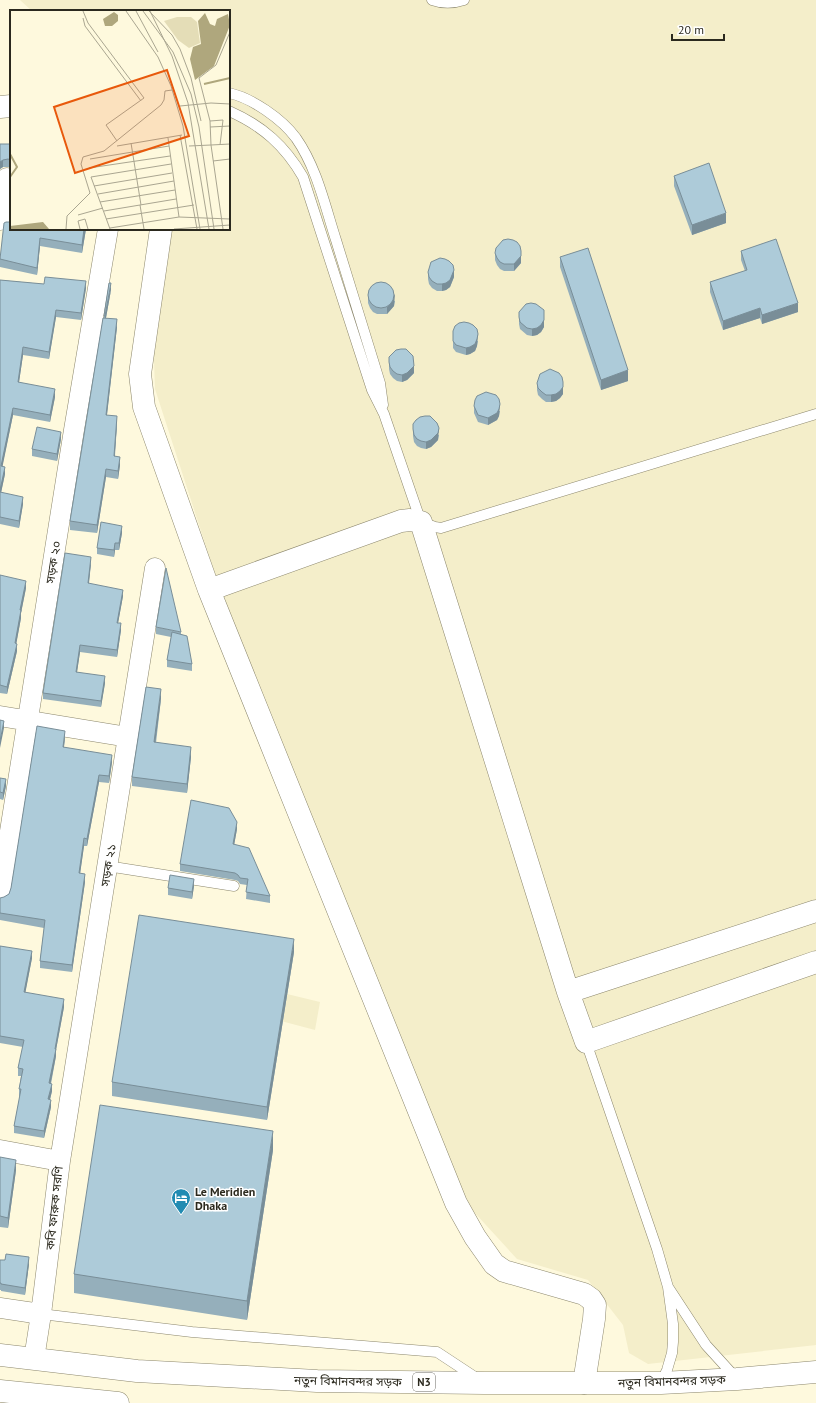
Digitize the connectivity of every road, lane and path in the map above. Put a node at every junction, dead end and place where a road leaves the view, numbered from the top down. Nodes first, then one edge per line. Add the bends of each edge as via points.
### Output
1 (432, 0) edge
2 (464, 0) edge
3 (230, 93) edge
4 (10, 106) edge
5 (0, 107) edge
6 (230, 111) edge
7 (7, 178) dead end
8 (0, 220) edge
9 (108, 230) edge
10 (161, 230) edge
11 (384, 414) junction
12 (816, 414) edge
13 (421, 522) junction
14 (155, 568) dead end
15 (209, 590) junction
16 (0, 716) edge
17 (28, 720) junction
18 (128, 737) junction
19 (107, 866) junction
20 (234, 886) dead end
21 (0, 894) edge
22 (816, 911) edge
23 (816, 962) edge
24 (568, 992) junction
25 (586, 1042) junction
26 (0, 1150) edge
27 (60, 1161) junction
28 (668, 1287) junction
29 (0, 1308) edge
30 (41, 1314) junction
31 (0, 1355) edge
32 (34, 1359) junction
33 (816, 1372) edge
34 (737, 1379) junction
35 (484, 1383) junction
36 (584, 1383) junction
37 (661, 1383) junction
38 (0, 1391) edge
39 (118, 1403) edge

1 - 2 lane via 450,4
3 - 11 lane via 250,101 282,123 307,156 320,188 380,383
4 - 5 main road
6 - 11 lane via 259,127 284,149 303,177 372,390
7 - 8 street
9 - 17 street, সড়ক ২০
10 - 15 main road via 140,374 144,407
11 - 13 lane
12 - 13 lane via 441,528
13 - 15 main road via 401,521
13 - 24 main road
14 - 18 street, সড়ক ২১
15 - 36 main road via 456,1203 494,1264 504,1271 584,1294 595,1305
16 - 17 street
17 - 18 street
17 - 21 street, সড়ক ২০
18 - 19 street, সড়ক ২১
19 - 20 lane
19 - 27 street, সড়ক ২১
22 - 24 main road
23 - 25 main road
24 - 25 main road
25 - 28 lane
26 - 27 street, কবি ফারুক সরণি
27 - 30 street, কবি ফারুক সরণি
28 - 34 lane via 706,1345
28 - 37 lane via 674,1342
29 - 30 street
30 - 32 street, কবি ফারুক সরণি
30 - 35 lane via 192,1332 437,1352
31 - 32 main road, নতুন বিমানবন্দর সড়ক / N3
32 - 35 main road, নতুন বিমানবন্দর সড়ক / N3 via 137,1371 225,1377
33 - 34 main road, নতুন বিমানবন্দর সড়ক / N3
34 - 37 main road, নতুন বিমানবন্দর সড়ক / N3
35 - 36 main road, নতুন বিমানবন্দর সড়ক / N3
36 - 37 main road, নতুন বিমানবন্দর সড়ক / N3
38 - 39 main road

